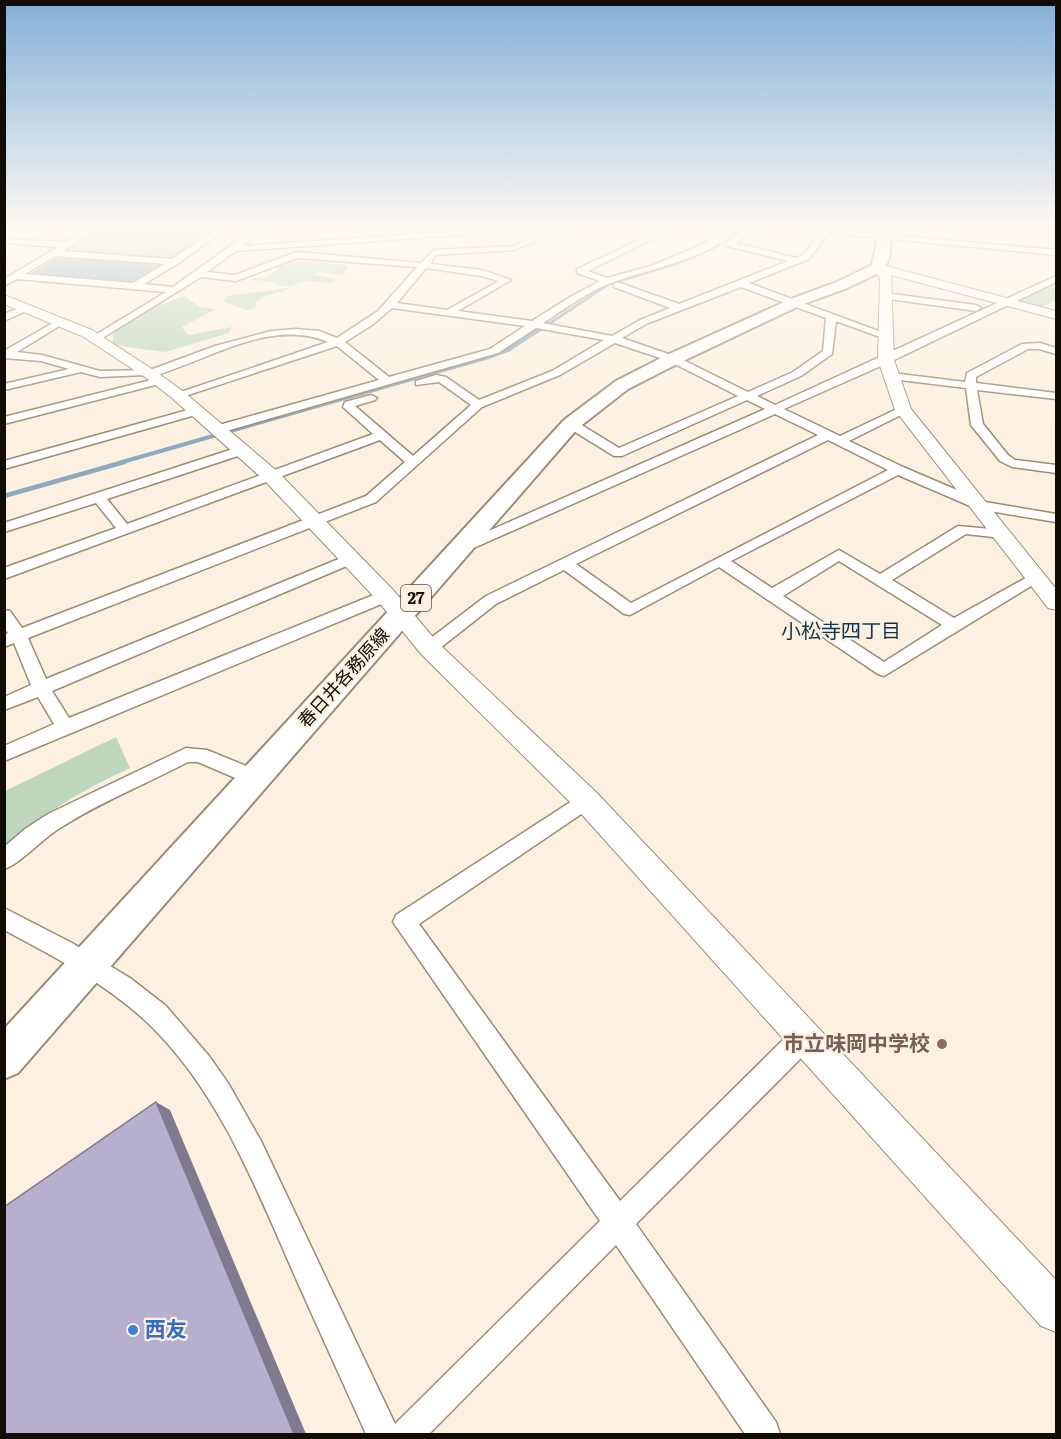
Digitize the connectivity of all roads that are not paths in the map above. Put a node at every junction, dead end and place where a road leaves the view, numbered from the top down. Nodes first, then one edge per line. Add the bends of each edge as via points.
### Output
1 (166, 296) edge
2 (399, 296) edge
3 (475, 296) edge
4 (580, 296) edge
5 (648, 296) edge
6 (711, 296) edge
7 (778, 296) edge
8 (812, 296) edge
9 (885, 296) edge
10 (886, 296) edge
11 (985, 296) edge
12 (1019, 296) edge
13 (4, 299) edge
14 (796, 302) junction
15 (1007, 302) junction
16 (392, 305) junction
17 (28, 308) junction
18 (680, 308) junction
19 (976, 308) dead end
20 (447, 314) junction
21 (1056, 315) edge
22 (4, 318) edge
23 (831, 318) junction
24 (61, 322) junction
25 (538, 325) junction
26 (885, 335) junction
27 (96, 339) junction
28 (615, 339) junction
29 (338, 342) junction
30 (1056, 351) edge
31 (6, 354) edge
32 (673, 359) junction
33 (886, 360) junction
34 (81, 369) junction
35 (152, 376) junction
36 (892, 376) junction
37 (387, 381) junction
38 (970, 385) junction
39 (4, 387) edge
40 (178, 395) junction
41 (746, 396) junction
42 (1056, 396) edge
43 (478, 405) junction
44 (774, 409) junction
45 (903, 410) junction
46 (195, 412) junction
47 (4, 421) edge
48 (572, 424) junction
49 (216, 430) junction
50 (379, 436) junction
51 (834, 438) junction
52 (240, 451) junction
53 (412, 462) junction
54 (4, 465) edge
55 (1056, 469) edge
56 (898, 470) junction
57 (271, 476) junction
58 (99, 498) junction
59 (982, 506) junction
60 (1056, 518) edge
61 (316, 521) junction
62 (4, 528) edge
63 (124, 529) junction
64 (1002, 534) junction
65 (462, 548) junction
66 (351, 559) junction
67 (720, 561) junction
68 (565, 564) junction
69 (4, 574) edge
70 (1036, 578) junction
71 (881, 580) junction
72 (771, 596) junction
73 (1056, 603) edge
74 (393, 606) junction
75 (4, 615) edge
76 (954, 625) junction
77 (12, 638) edge
78 (429, 648) junction
79 (41, 688) junction
80 (4, 704) edge
81 (66, 727) junction
82 (4, 754) edge
83 (254, 778) junction
84 (586, 800) junction
85 (4, 860) edge
86 (4, 918) edge
87 (90, 964) junction
88 (804, 1036) junction
89 (4, 1059) edge
90 (619, 1224) junction
91 (1056, 1311) edge
92 (383, 1434) edge
93 (407, 1434) edge
94 (764, 1434) edge

1 - 27 street
2 - 16 street
3 - 20 street
4 - 25 street
5 - 18 street
6 - 18 street
7 - 14 street
8 - 14 main road, 春日井各務原線 / 27
9 - 26 street
10 - 19 street
11 - 15 street
12 - 15 street
13 - 17 street
14 - 23 street
14 - 32 main road, 春日井各務原線 / 27
15 - 21 street
15 - 33 street
16 - 20 street
16 - 29 street via 368,326
17 - 22 street
17 - 24 street
18 - 28 street via 643,322
20 - 25 street
23 - 26 street
23 - 41 street via 828,352 797,374
24 - 27 street
24 - 31 street
25 - 28 street
25 - 37 street via 494,351
26 - 33 street
27 - 35 street
28 - 32 street
28 - 43 street via 556,373
29 - 35 street via 309,332 251,336
29 - 37 street
29 - 40 street
30 - 38 street via 1026,346 971,375
31 - 34 street via 42,358
32 - 41 street
32 - 48 main road, 春日井各務原線 / 27 via 622,385
33 - 36 street
33 - 44 street
34 - 35 street via 100,374
34 - 39 street
35 - 40 street
35 - 47 street
36 - 38 street
36 - 45 street
37 - 49 street
38 - 42 street
38 - 55 street via 977,425 1004,458 1012,463
40 - 46 street
41 - 44 street
41 - 48 street via 618,453
43 - 50 street via 436,378 349,404
43 - 53 street
44 - 51 street
44 - 65 street
45 - 51 street
45 - 59 street
46 - 49 street
46 - 54 street
48 - 65 main road, 春日井各務原線 / 27
49 - 52 street
50 - 53 street
50 - 57 street
51 - 56 street
51 - 68 street
52 - 57 street
52 - 58 street
53 - 61 street via 371,499
56 - 59 street
56 - 67 street
57 - 61 street
57 - 63 street
58 - 62 street
58 - 63 street
59 - 60 street
59 - 64 street
61 - 66 street
61 - 77 street
63 - 69 street
64 - 70 street
64 - 71 street via 963,529
65 - 74 main road, 春日井各務原線 / 27
66 - 74 street
66 - 79 street
67 - 68 street via 630,610
67 - 72 street
68 - 78 street via 491,600
70 - 73 street
70 - 76 street
71 - 72 street via 839,555
71 - 76 street
72 - 76 street via 884,670
74 - 78 street
74 - 81 street
74 - 83 main road, 春日井各務原線 / 27
75 - 77 street
77 - 79 street
78 - 84 street
79 - 80 street
79 - 81 street
81 - 82 street
83 - 85 street via 200,755 186,755 55,820
83 - 87 main road, 春日井各務原線 / 27
84 - 88 street
84 - 90 street via 404,922
86 - 87 street
87 - 89 main road, 春日井各務原線 / 27
87 - 92 street via 121,984 186,1044 246,1136
88 - 90 street
88 - 91 street
90 - 93 street
90 - 94 street

